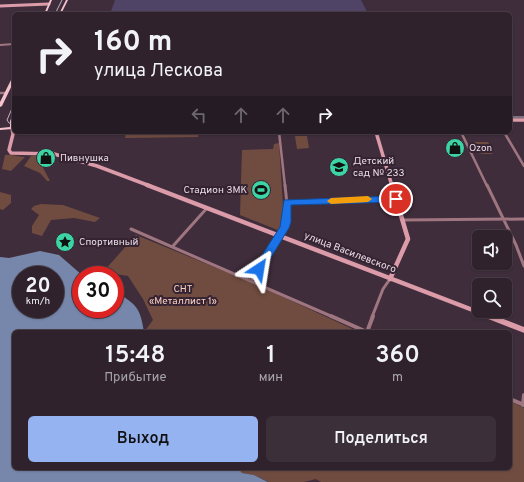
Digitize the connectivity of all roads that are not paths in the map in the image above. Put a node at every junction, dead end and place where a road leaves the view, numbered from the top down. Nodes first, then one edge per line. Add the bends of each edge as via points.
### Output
1 (52, 0) edge
2 (67, 0) edge
3 (49, 4) junction
4 (0, 6) edge
5 (46, 12) edge
6 (61, 12) edge
7 (0, 44) edge
8 (12, 44) edge
9 (12, 81) edge
10 (0, 93) edge
11 (6, 93) junction
12 (0, 106) edge
13 (512, 120) edge
14 (524, 120) edge
15 (12, 128) edge
16 (0, 129) edge
17 (13, 134) edge
18 (279, 134) edge
19 (377, 134) edge
20 (462, 134) edge
21 (505, 134) edge
22 (524, 166) edge
23 (396, 199) junction
24 (286, 202) junction
25 (207, 208) junction
26 (503, 219) junction
27 (524, 219) edge
28 (402, 220) junction
29 (131, 229) dead end
30 (280, 236) junction
31 (173, 246) junction
32 (524, 266) edge
33 (390, 279) junction
34 (252, 280) junction
35 (363, 330) edge
36 (368, 330) edge
37 (524, 330) edge
38 (524, 395) edge
39 (512, 400) edge
40 (523, 405) edge

1 - 3 main road
2 - 6 main road
3 - 4 street
3 - 5 main road
7 - 8 street
9 - 11 main road
10 - 11 street
11 - 12 main road
13 - 14 street
15 - 16 main road
17 - 25 street, улица Василевского via 9,150 11,153 61,155
18 - 24 street
19 - 23 street
20 - 26 street
21 - 22 street
23 - 24 street
23 - 28 street
24 - 30 street via 286,222
25 - 30 street, улица Василевского
25 - 31 street
26 - 27 street
26 - 28 street
26 - 32 street
28 - 33 street via 407,242
29 - 31 street
30 - 33 street, улица Василевского
30 - 34 street
31 - 34 street
33 - 36 street via 386,282
33 - 37 street, улица Василевского
34 - 35 street
38 - 40 street
39 - 40 street

